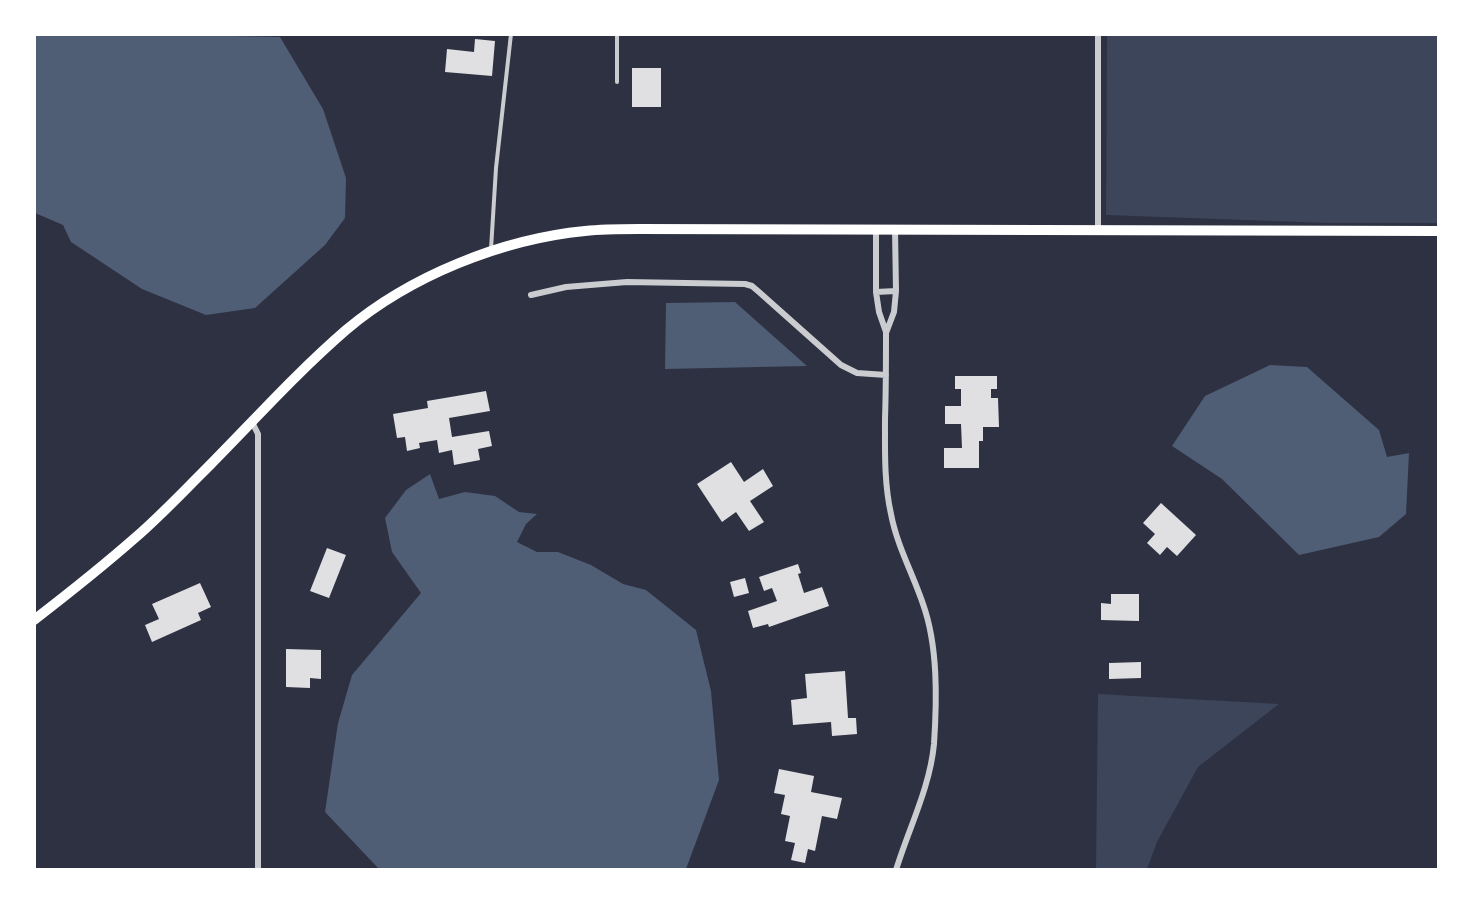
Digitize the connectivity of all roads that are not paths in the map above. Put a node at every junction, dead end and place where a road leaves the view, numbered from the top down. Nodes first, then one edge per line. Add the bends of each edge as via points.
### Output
1 (511, 34) edge
2 (617, 34) edge
3 (1098, 34) edge
4 (617, 82) dead end
5 (876, 229) junction
6 (895, 229) junction
7 (1098, 230) junction
8 (1438, 231) edge
9 (490, 251) junction
10 (896, 291) junction
11 (876, 292) junction
12 (531, 295) dead end
13 (886, 333) junction
14 (886, 375) junction
15 (252, 422) junction
16 (34, 620) edge
17 (258, 870) edge
18 (896, 870) edge

1 - 9 lane
2 - 4 lane
3 - 7 street
5 - 6 main road
5 - 9 main road via 585,231
5 - 11 street
6 - 7 main road
6 - 10 street
7 - 8 main road
9 - 15 main road via 408,288 347,329
10 - 11 street
10 - 13 street
11 - 13 street
12 - 14 street via 566,287 618,283 745,284 842,365 857,373
13 - 14 street
14 - 18 street via 885,466 890,513 900,549 924,605 935,673 929,775
15 - 16 main road via 138,536
15 - 17 street via 258,434

